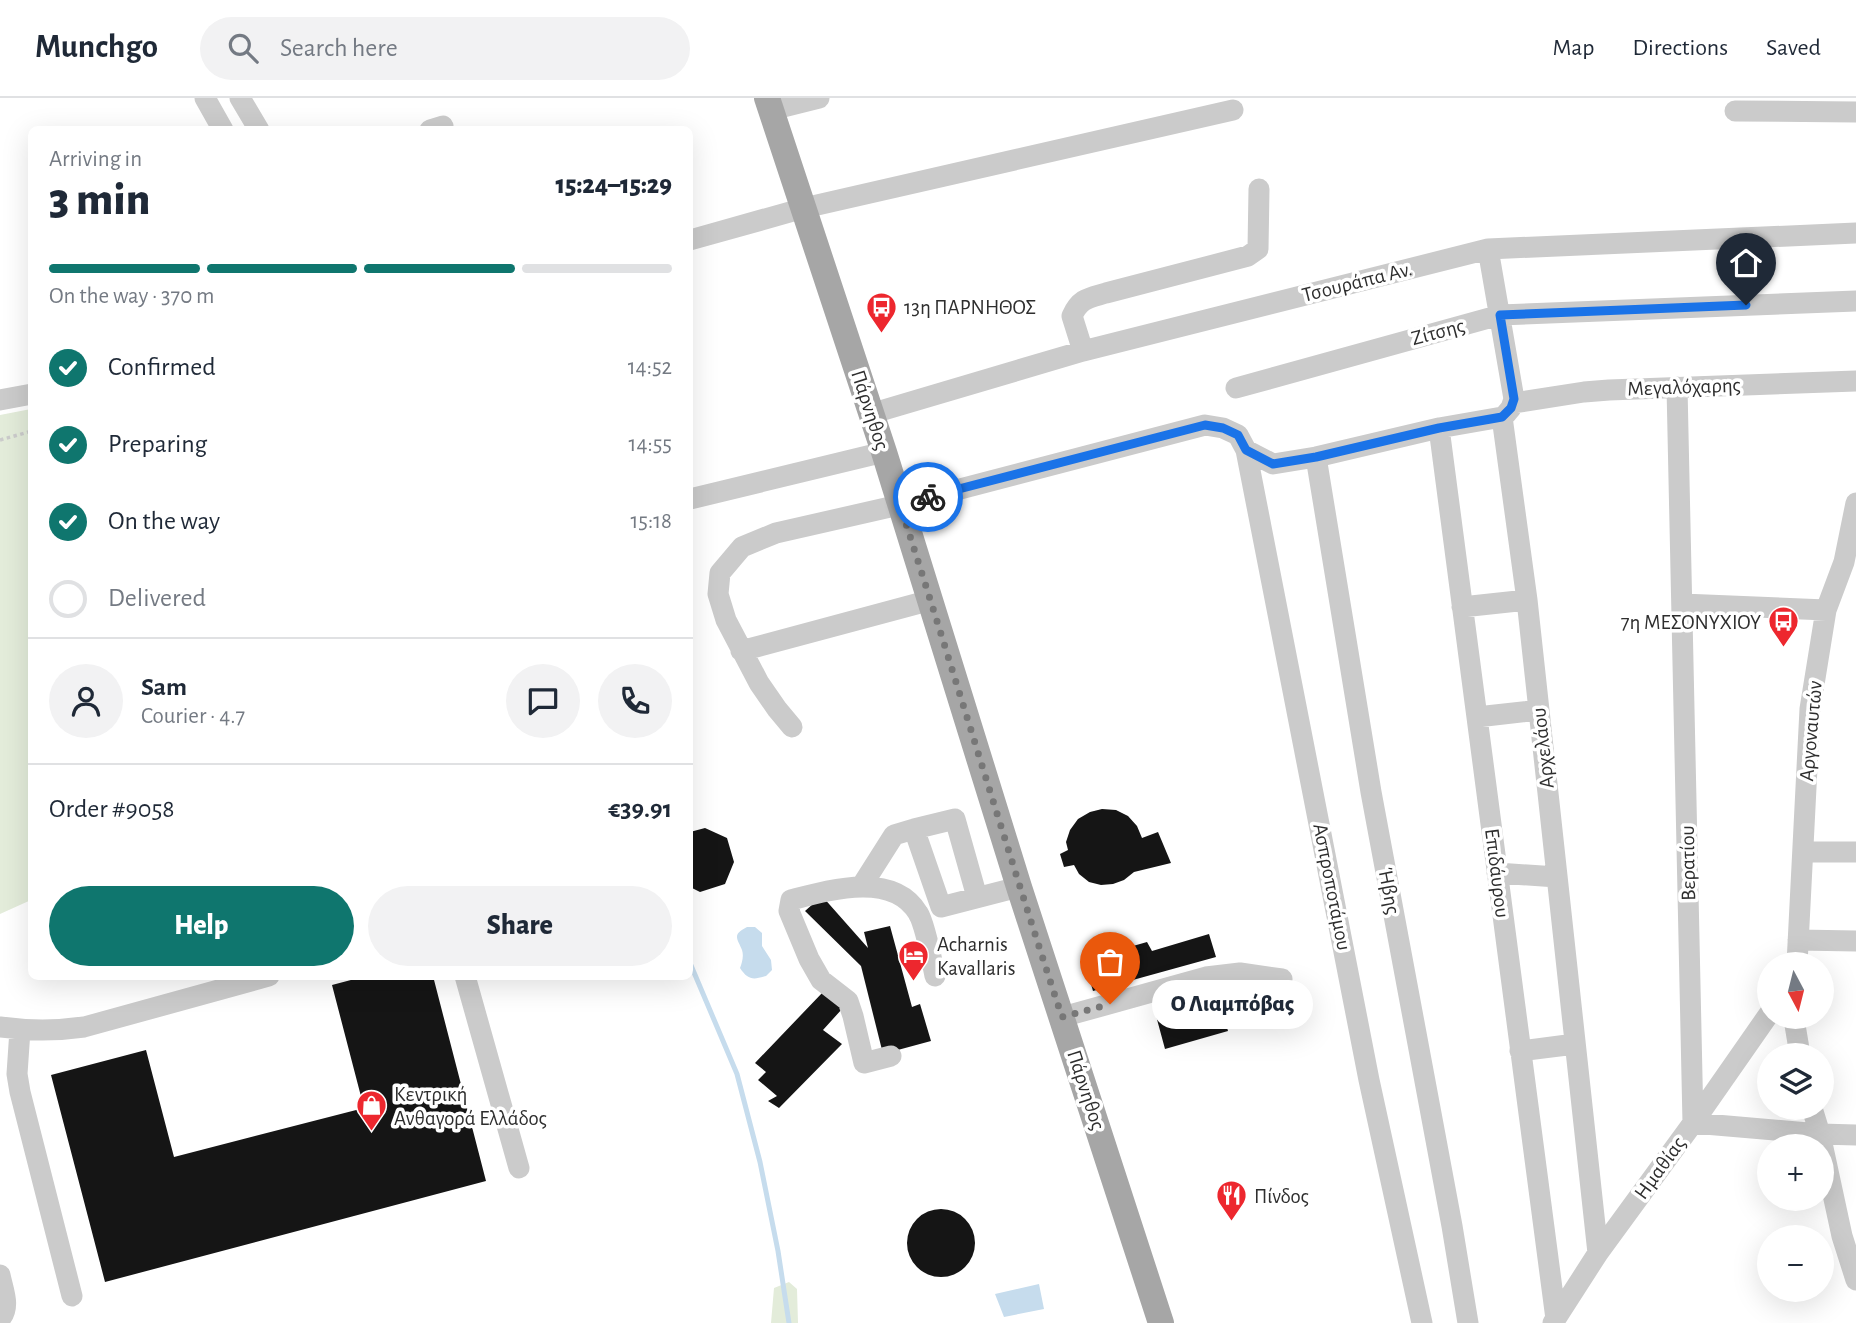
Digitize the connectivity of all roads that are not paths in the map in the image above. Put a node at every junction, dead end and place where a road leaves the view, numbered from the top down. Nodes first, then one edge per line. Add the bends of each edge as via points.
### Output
1 (205, 98) edge
2 (240, 98) edge
3 (818, 98) edge
4 (769, 104) edge
5 (1233, 110) dead end
6 (1735, 111) dead end
7 (1856, 112) edge
8 (221, 126) edge
9 (257, 126) edge
10 (1259, 189) dead end
11 (804, 208) junction
12 (1856, 233) edge
13 (693, 239) edge
14 (1488, 249) junction
15 (1856, 301) edge
16 (1500, 315) junction
17 (1083, 351) junction
18 (1856, 382) edge
19 (1677, 387) junction
20 (1236, 388) dead end
21 (28, 395) edge
22 (0, 400) edge
23 (1508, 410) junction
24 (870, 414) junction
25 (1439, 428) junction
26 (1246, 450) junction
27 (884, 452) junction
28 (1316, 457) junction
29 (693, 498) edge
30 (1856, 503) edge
31 (900, 505) junction
32 (1850, 563) edge
33 (931, 600) junction
34 (1527, 600) junction
35 (1682, 604) junction
36 (1462, 607) junction
37 (1826, 610) junction
38 (741, 651) junction
39 (1539, 710) junction
40 (1477, 718) junction
41 (792, 727) dead end
42 (914, 829) junction
43 (1802, 852) junction
44 (1856, 852) edge
45 (1497, 873) junction
46 (1557, 877) junction
47 (861, 887) junction
48 (1019, 887) junction
49 (977, 897) junction
50 (941, 907) junction
51 (919, 914) junction
52 (1798, 940) junction
53 (1856, 941) edge
54 (1798, 952) edge
55 (935, 976) dead end
56 (1282, 979) dead end
57 (255, 980) edge
58 (466, 980) edge
59 (1062, 1017) junction
60 (10, 1028) edge
61 (1759, 1029) edge
62 (1575, 1044) junction
63 (1520, 1051) junction
64 (891, 1056) dead end
65 (1816, 1120) edge
66 (1693, 1123) junction
67 (1820, 1134) joint
68 (1834, 1134) edge
69 (1856, 1135) edge
70 (519, 1168) dead end
71 (1834, 1199) edge
72 (1598, 1253) junction
73 (0, 1275) edge
74 (1856, 1280) edge
75 (72, 1296) dead end
76 (0, 1319) edge
77 (1554, 1321) edge
78 (1161, 1323) edge
79 (1422, 1323) edge
80 (1468, 1323) edge

1 - 8 street
2 - 9 street
3 - 4 street
4 - 11 main road, Πάρνηθος
5 - 11 street
6 - 7 street
10 - 17 street via 1258,249 1248,256 1087,299 1077,305 1072,316
11 - 13 street
11 - 24 main road, Πάρνηθος
12 - 14 street, Τσουράπα Αν.
14 - 16 street, Αρχελάου
14 - 17 street, Τσουράπα Αν.
15 - 16 street, Ζίτσης
16 - 20 street, Ζίτσης
16 - 23 street, Αρχελάου via 1514,399
17 - 24 street, Τσουράπα Αν.
18 - 19 street, Μεγαλόχαρης
19 - 23 street, Μεγαλόχαρης via 1584,392
19 - 35 street, Βερατίου
21 - 22 street
23 - 25 street, Μεγαλόχαρης
23 - 34 street, Αρχελάου
24 - 27 main road, Πάρνηθος
25 - 28 street, Μεγαλόχαρης
25 - 36 street, Επιδάυρου
26 - 28 street, Μεγαλόχαρης via 1273,464
26 - 31 street, Μεγαλόχαρης via 1238,435 1205,425
26 - 79 street, Ασπροποτάμου via 1369,1080
27 - 29 street
27 - 31 main road, Πάρνηθος
28 - 80 street, Ήβης via 1370,792
30 - 32 street, Αργοναυτών
31 - 33 main road, Πάρνηθος
31 - 38 street, Μεγαλόχαρης via 776,533 742,547 720,573 719,594
32 - 37 street, Αργοναυτών
33 - 38 street
33 - 48 main road, Πάρνηθος
34 - 36 street
34 - 39 street, Αρχελάου
35 - 37 street
35 - 66 street, Βερατίου
36 - 40 street, Επιδάυρου
37 - 43 street, Αργοναυτών via 1810,709
38 - 41 street, Μεγαλόχαρης
39 - 40 street
39 - 46 street, Αρχελάου
40 - 45 street, Επιδάυρου
42 - 47 street via 894,835
42 - 49 street via 955,819
42 - 50 street
43 - 44 street
43 - 52 street, Αργοναυτών
45 - 46 street
45 - 63 street, Επιδάυρου
46 - 62 street, Αρχελάου
47 - 51 street via 903,895
47 - 64 street via 791,900 789,911 821,980 848,1001 864,1063
48 - 49 street
48 - 59 main road, Πάρνηθος
49 - 50 street
50 - 51 street
51 - 55 street
52 - 53 street
52 - 54 street, Αργοναυτών
56 - 59 street via 1240,973 1206,977
57 - 60 street via 84,1027
58 - 70 street
59 - 78 main road, Πάρνηθος
60 - 75 street via 20,1092
61 - 66 street, Ημαθίας
62 - 63 street
62 - 72 street, Αρχελάου
63 - 77 street, Επιδάυρου
65 - 67 street
66 - 67 street
66 - 72 street, Ημαθίας
68 - 69 street
71 - 74 street
72 - 77 street, Ημαθίας
73 - 76 street via 6,1305

